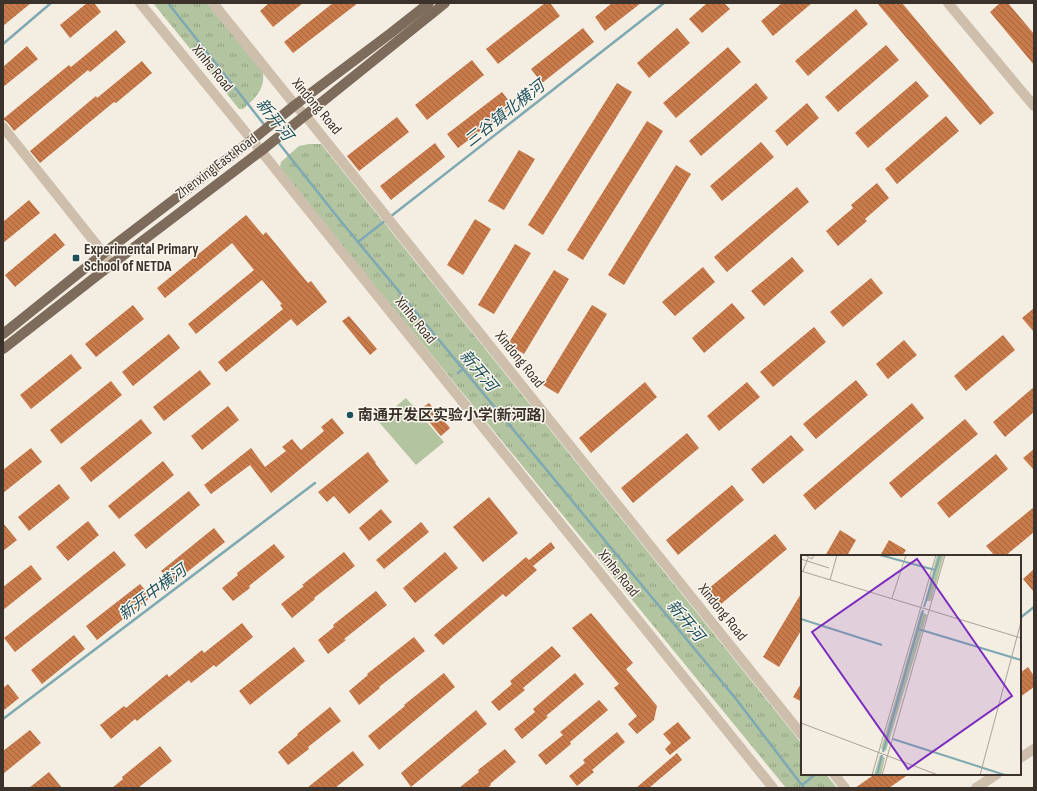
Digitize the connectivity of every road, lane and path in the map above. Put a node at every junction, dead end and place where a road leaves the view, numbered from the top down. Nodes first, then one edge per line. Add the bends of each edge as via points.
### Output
1 (140, 3) edge
2 (213, 3) edge
3 (428, 3) edge
4 (445, 3) edge
5 (948, 3) edge
6 (295, 105) junction
7 (1034, 106) edge
8 (305, 115) junction
9 (3, 127) edge
10 (256, 137) junction
11 (261, 151) junction
12 (104, 253) junction
13 (112, 264) junction
14 (3, 334) edge
15 (3, 349) edge
16 (801, 734) edge
17 (1034, 749) edge
18 (1021, 757) edge
19 (835, 775) edge
20 (996, 775) edge
21 (773, 788) edge
22 (845, 788) edge
23 (976, 788) edge

1 - 10 street, Xinhe Road
2 - 6 street, Xindong Road
3 - 6 main road, Zhenxing East Road
4 - 8 main road, Zhenxing East Road
5 - 7 street
6 - 8 street, Xindong Road
6 - 10 main road, Zhenxing East Road
8 - 11 main road, Zhenxing East Road
8 - 16 street, Xindong Road
9 - 12 street
10 - 11 street, Xinhe Road
10 - 12 main road, Zhenxing East Road
11 - 13 main road, Zhenxing East Road
11 - 21 street, Xinhe Road
12 - 13 street
12 - 14 main road, Zhenxing East Road
13 - 15 main road, Zhenxing East Road
17 - 18 street
19 - 22 street
20 - 23 street

